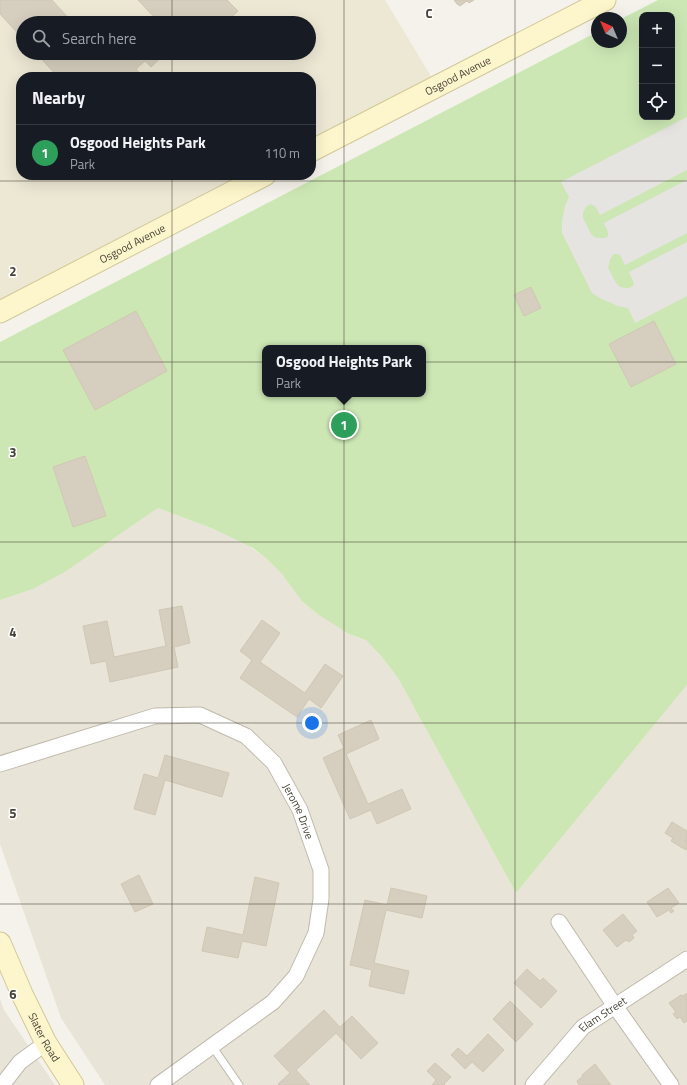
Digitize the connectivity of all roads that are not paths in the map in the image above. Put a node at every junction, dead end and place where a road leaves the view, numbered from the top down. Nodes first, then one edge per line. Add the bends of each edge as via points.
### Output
1 (606, 0) edge
2 (316, 148) edge
3 (255, 180) edge
4 (0, 312) edge
5 (0, 764) edge
6 (559, 922) dead end
7 (0, 943) edge
8 (687, 959) edge
9 (615, 1006) junction
10 (46, 1043) junction
11 (212, 1046) junction
12 (2, 1085) edge
13 (74, 1085) edge
14 (158, 1085) edge
15 (239, 1085) edge
16 (533, 1085) edge
17 (671, 1085) edge

1 - 2 street, Osgood Avenue
3 - 4 street, Osgood Avenue
5 - 11 street, Jerome Drive via 155,716 200,715 246,736 274,763 300,810 321,870 321,899 316,933 296,976 273,1002
6 - 9 street
7 - 10 street, Slater Road
8 - 9 street, Elam Street
9 - 16 street, Elam Street via 583,1027
9 - 17 street
10 - 12 street via 20,1062
10 - 13 street, Slater Road
11 - 14 street, Jerome Drive
11 - 15 lane

